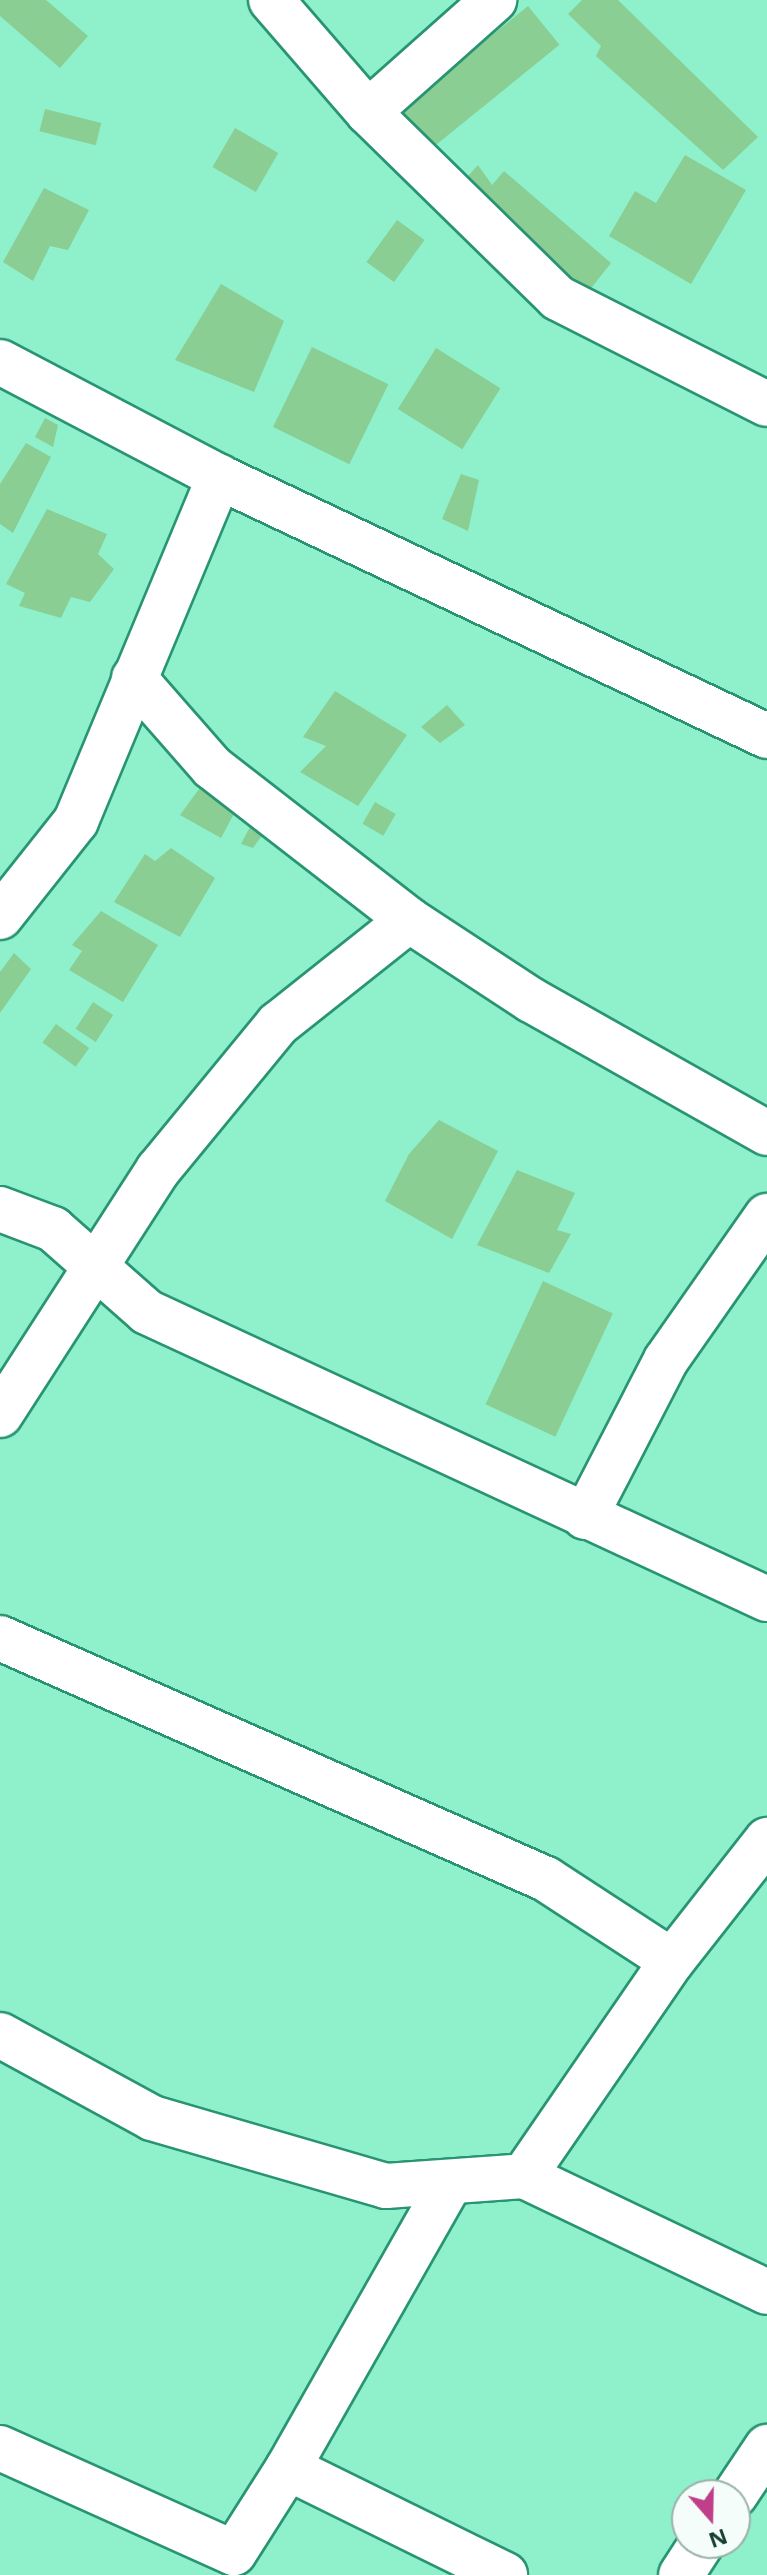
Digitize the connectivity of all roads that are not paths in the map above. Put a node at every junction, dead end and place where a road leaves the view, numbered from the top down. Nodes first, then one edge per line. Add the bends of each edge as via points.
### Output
1 (271, 0) edge
2 (494, 0) edge
3 (368, 112) junction
4 (0, 362) edge
5 (767, 404) edge
6 (219, 477) junction
7 (134, 678) junction
8 (767, 736) edge
9 (0, 917) edge
10 (409, 920) junction
11 (767, 1133) edge
12 (0, 1209) edge
13 (767, 1216) edge
14 (94, 1271) junction
15 (0, 1415) edge
16 (585, 1517) junction
17 (767, 1599) edge
18 (0, 1638) edge
19 (767, 1840) edge
20 (672, 1961) junction
21 (0, 2035) edge
22 (524, 2176) junction
23 (448, 2186) junction
24 (767, 2292) edge
25 (767, 2447) edge
26 (0, 2448) edge
27 (288, 2468) junction
28 (746, 2479) edge
29 (229, 2564) edge
30 (505, 2575) edge

1 - 3 street
2 - 3 street
3 - 5 street via 558,298
4 - 6 street
6 - 7 street
6 - 8 street
7 - 9 street via 76,821
7 - 10 street via 212,767
10 - 11 street via 531,1000
10 - 14 street via 278,1024 158,1170
12 - 14 street via 53,1229
13 - 16 street via 666,1360
14 - 15 street
14 - 16 street via 147,1312
16 - 17 street
18 - 20 street via 546,1879
19 - 20 street
20 - 22 street
21 - 23 street via 152,2118 386,2186
22 - 23 street
22 - 24 street
23 - 27 street
25 - 28 street
26 - 29 street
27 - 29 street
27 - 30 street

